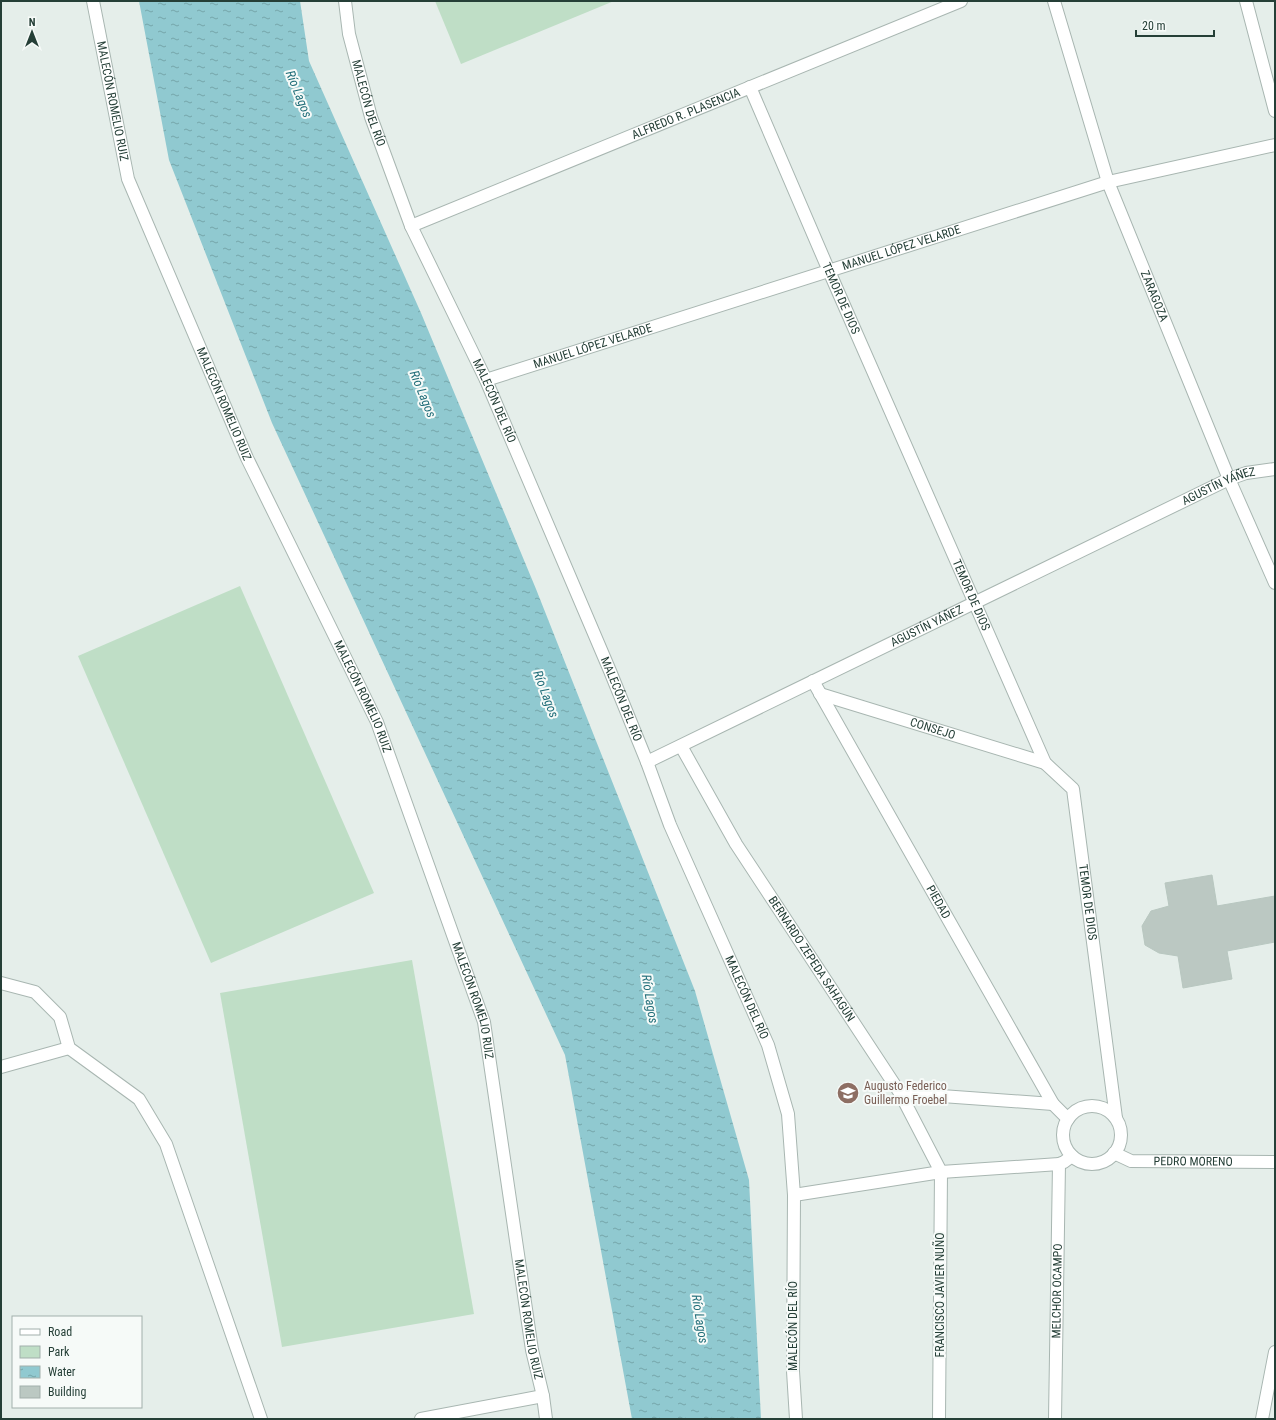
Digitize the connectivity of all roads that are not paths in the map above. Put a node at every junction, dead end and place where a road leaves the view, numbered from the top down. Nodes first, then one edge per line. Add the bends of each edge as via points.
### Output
1 (93, 1) edge
2 (345, 1) edge
3 (961, 1) edge
4 (1054, 1) edge
5 (1246, 1) edge
6 (750, 87) junction
7 (1275, 111) edge
8 (1275, 145) edge
9 (1108, 182) junction
10 (411, 226) junction
11 (829, 271) junction
12 (486, 380) junction
13 (1275, 469) edge
14 (1228, 480) junction
15 (1275, 583) edge
16 (975, 603) junction
17 (813, 681) junction
18 (820, 694) junction
19 (681, 746) junction
20 (647, 762) junction
21 (1045, 763) junction
22 (1, 983) edge
23 (69, 1048) junction
24 (1, 1067) edge
25 (900, 1093) junction
26 (1053, 1104) junction
27 (1116, 1118) junction
28 (1068, 1119) junction
29 (1114, 1153) junction
30 (1072, 1156) junction
31 (1275, 1162) edge
32 (1060, 1164) junction
33 (941, 1172) junction
34 (794, 1195) junction
35 (1275, 1352) edge
36 (543, 1396) junction
37 (261, 1419) edge
38 (421, 1419) edge
39 (546, 1419) edge
40 (796, 1419) edge
41 (940, 1419) edge
42 (1055, 1419) edge
43 (1262, 1419) edge

1 - 36 street, MALECÓN ROMELIO RUIZ via 128,179 247,458 377,722 484,1022 532,1350
2 - 10 street, MALECÓN DEL RÍO via 349,34 371,117
3 - 6 street, ALFREDO R. PLASENCIA
4 - 9 street, ZARAGOZA
5 - 7 street
6 - 10 street, ALFREDO R. PLASENCIA
6 - 11 street, TEMOR DE DIOS
8 - 9 street, MANUEL LÓPEZ VELARDE
9 - 11 street, MANUEL LÓPEZ VELARDE
9 - 14 street, ZARAGOZA
10 - 12 street, MALECÓN DEL RÍO
11 - 12 street, MANUEL LÓPEZ VELARDE
11 - 16 street, TEMOR DE DIOS
12 - 20 street, MALECÓN DEL RÍO
13 - 14 street, AGUSTÍN YÁÑEZ via 1246,473
14 - 15 street, ZARAGOZA
14 - 16 street, AGUSTÍN YÁÑEZ
16 - 17 street, AGUSTÍN YÁÑEZ
16 - 21 street, TEMOR DE DIOS
17 - 18 street, PIEDAD
17 - 19 street, AGUSTÍN YÁÑEZ
18 - 21 street, CONSEJO
18 - 26 street, PIEDAD
19 - 20 street, AGUSTÍN YÁÑEZ
19 - 25 street, BERNARDO ZEPEDA SAHAGÚN via 736,844
20 - 34 street, MALECÓN DEL RÍO via 670,825 768,1045 788,1114
21 - 27 street, TEMOR DE DIOS via 1073,789
22 - 23 street via 35,992 60,1016
23 - 24 street
23 - 37 street via 139,1099 166,1144
25 - 26 street
25 - 33 street, BERNARDO ZEPEDA SAHAGÚN
26 - 28 street, PIEDAD
27 - 28 street via 1109,1111 1091,1106 1074,1112
27 - 29 street via 1121,1136
28 - 30 street via 1063,1139
29 - 30 street via 1099,1163 1080,1161
29 - 31 street, PEDRO MORENO via 1131,1162
30 - 32 street
32 - 33 street
32 - 42 street, MELCHOR OCAMPO
33 - 34 street
33 - 41 street, FRANCISCO JAVIER NUÑO
34 - 40 street, MALECÓN DEL RÍO via 793,1371
35 - 43 street
36 - 38 street
36 - 39 street, MALECÓN ROMELIO RUIZ

